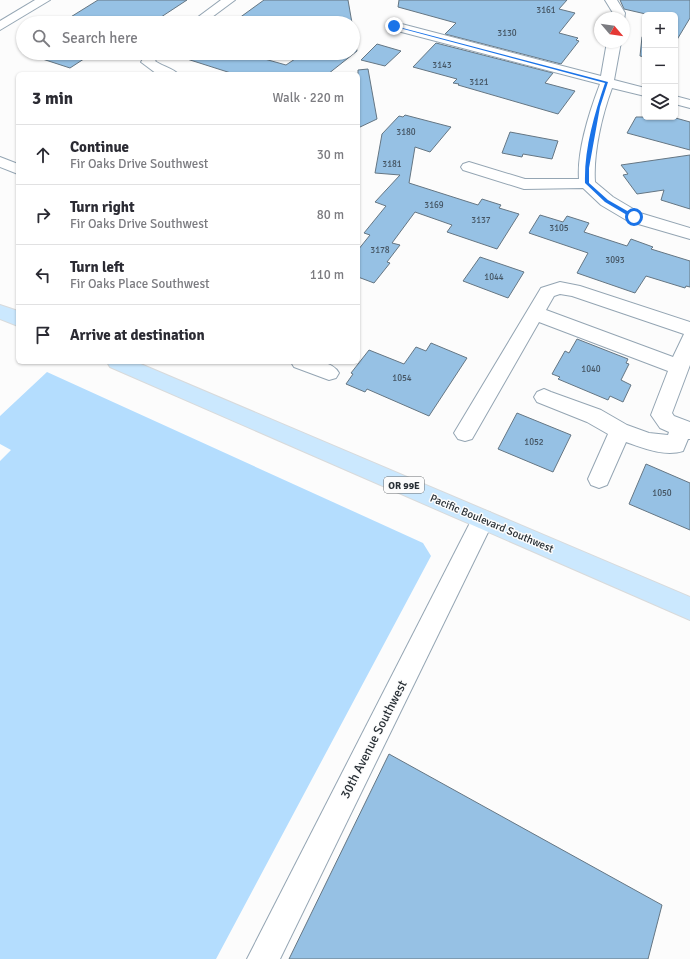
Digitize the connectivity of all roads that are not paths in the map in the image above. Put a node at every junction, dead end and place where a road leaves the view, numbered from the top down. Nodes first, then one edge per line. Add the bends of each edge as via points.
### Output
1 (44, 0) edge
2 (229, 0) edge
3 (611, 0) edge
4 (618, 12) edge
5 (17, 16) edge
6 (206, 16) edge
7 (16, 17) edge
8 (0, 26) edge
9 (394, 26) dead end
10 (613, 48) edge
11 (152, 60) edge
12 (165, 72) edge
13 (607, 83) junction
14 (642, 91) edge
15 (678, 101) edge
16 (690, 104) edge
17 (0, 162) edge
18 (469, 167) dead end
19 (16, 168) edge
20 (587, 183) junction
21 (690, 234) edge
22 (0, 311) edge
23 (534, 313) junction
24 (16, 318) edge
25 (690, 330) edge
26 (690, 339) edge
27 (122, 364) edge
28 (306, 364) edge
29 (678, 367) junction
30 (329, 373) dead end
31 (544, 397) dead end
32 (685, 429) edge
33 (620, 432) junction
34 (465, 433) dead end
35 (599, 480) dead end
36 (483, 520) junction
37 (690, 609) edge
38 (263, 959) edge

1 - 5 street
2 - 6 street
3 - 4 street
7 - 8 street
9 - 13 street
10 - 13 street
11 - 12 street via 159,70
13 - 14 street
13 - 20 street via 597,115 586,168
15 - 16 street
17 - 19 street
18 - 20 street via 524,184
20 - 21 street via 607,201 634,217
22 - 24 main road
23 - 25 street via 547,292 560,288 574,290
23 - 29 street
23 - 34 street
26 - 29 street
27 - 36 main road, Pacific Boulevard Southwest / OR 99E
28 - 30 street
29 - 32 street via 661,415 667,422
31 - 33 street via 594,416
32 - 33 street via 675,445 648,441
33 - 35 street
36 - 37 main road, Pacific Boulevard Southwest / OR 99E
36 - 38 street, 30th Avenue Southwest

